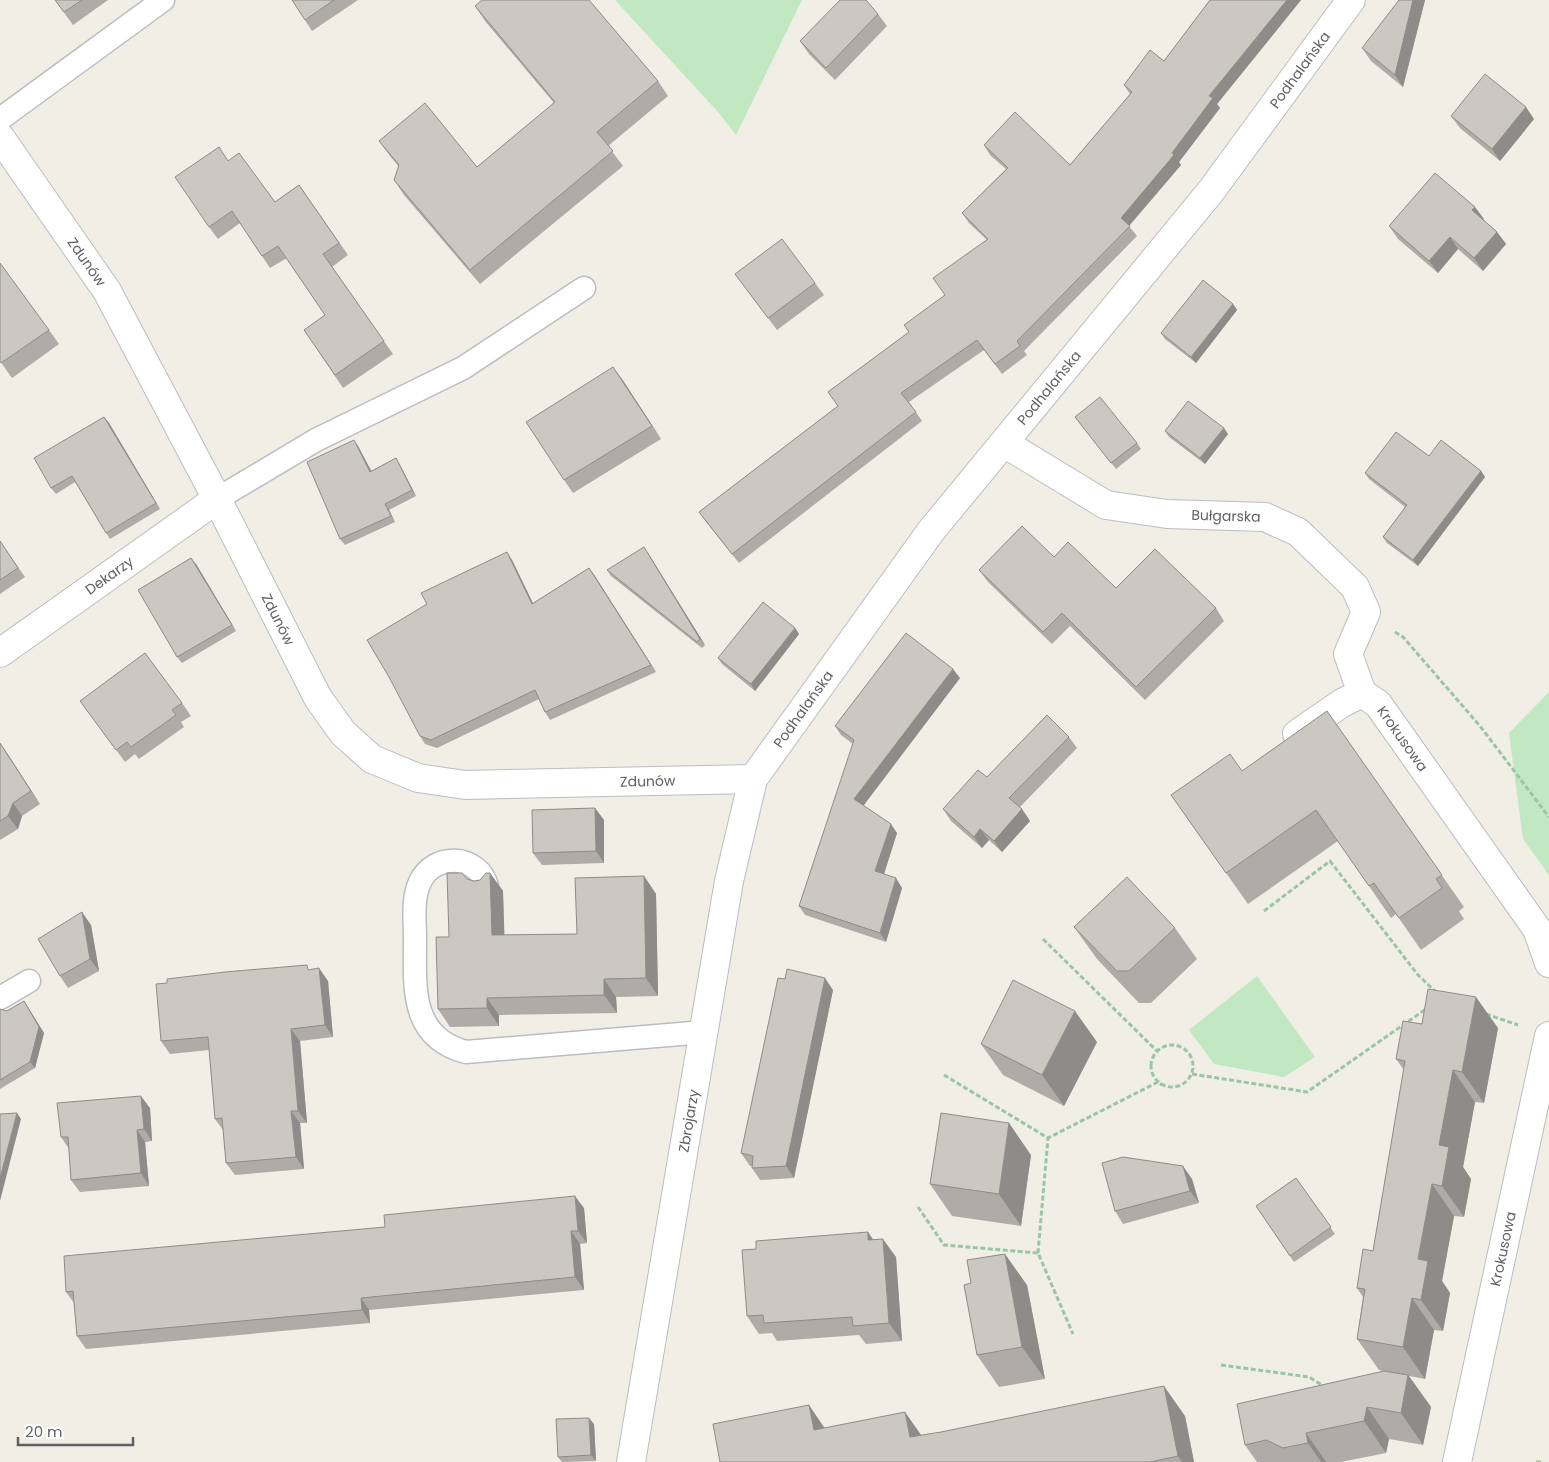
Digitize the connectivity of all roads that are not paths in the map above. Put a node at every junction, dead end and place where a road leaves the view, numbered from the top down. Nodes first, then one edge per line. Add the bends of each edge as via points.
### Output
1 (163, 0) edge
2 (1351, 0) edge
3 (0, 119) edge
4 (0, 137) edge
5 (584, 288) dead end
6 (1004, 443) junction
7 (217, 499) junction
8 (0, 653) edge
9 (1362, 693) junction
10 (1278, 748) edge
11 (753, 780) junction
12 (487, 886) edge
13 (1549, 963) edge
14 (29, 981) dead end
15 (0, 998) edge
16 (704, 1032) junction
17 (1549, 1036) edge
18 (631, 1462) edge
19 (1458, 1462) edge

1 - 3 lane
2 - 6 street, Podhalańska via 1211,191
4 - 7 street, Zdunów via 107,290
5 - 7 lane via 463,368 316,440
6 - 9 street, Bułgarska via 1106,505 1167,514 1265,517 1298,532 1355,587 1366,612 1348,654
6 - 11 street, Podhalańska via 931,531
7 - 8 street, Dekarzy
7 - 11 street, Zdunów via 318,698 343,733 372,760 418,778 464,785
9 - 10 street via 1342,703
9 - 13 street, Krokusowa via 1378,704 1537,929
11 - 16 street, Zbrojarzy via 729,881
12 - 16 lane via 478,870 468,863 458,859 446,860 426,873 415,902 415,997 424,1019 448,1047 466,1052
14 - 15 lane
16 - 18 street, Zbrojarzy
17 - 19 street, Krokusowa

